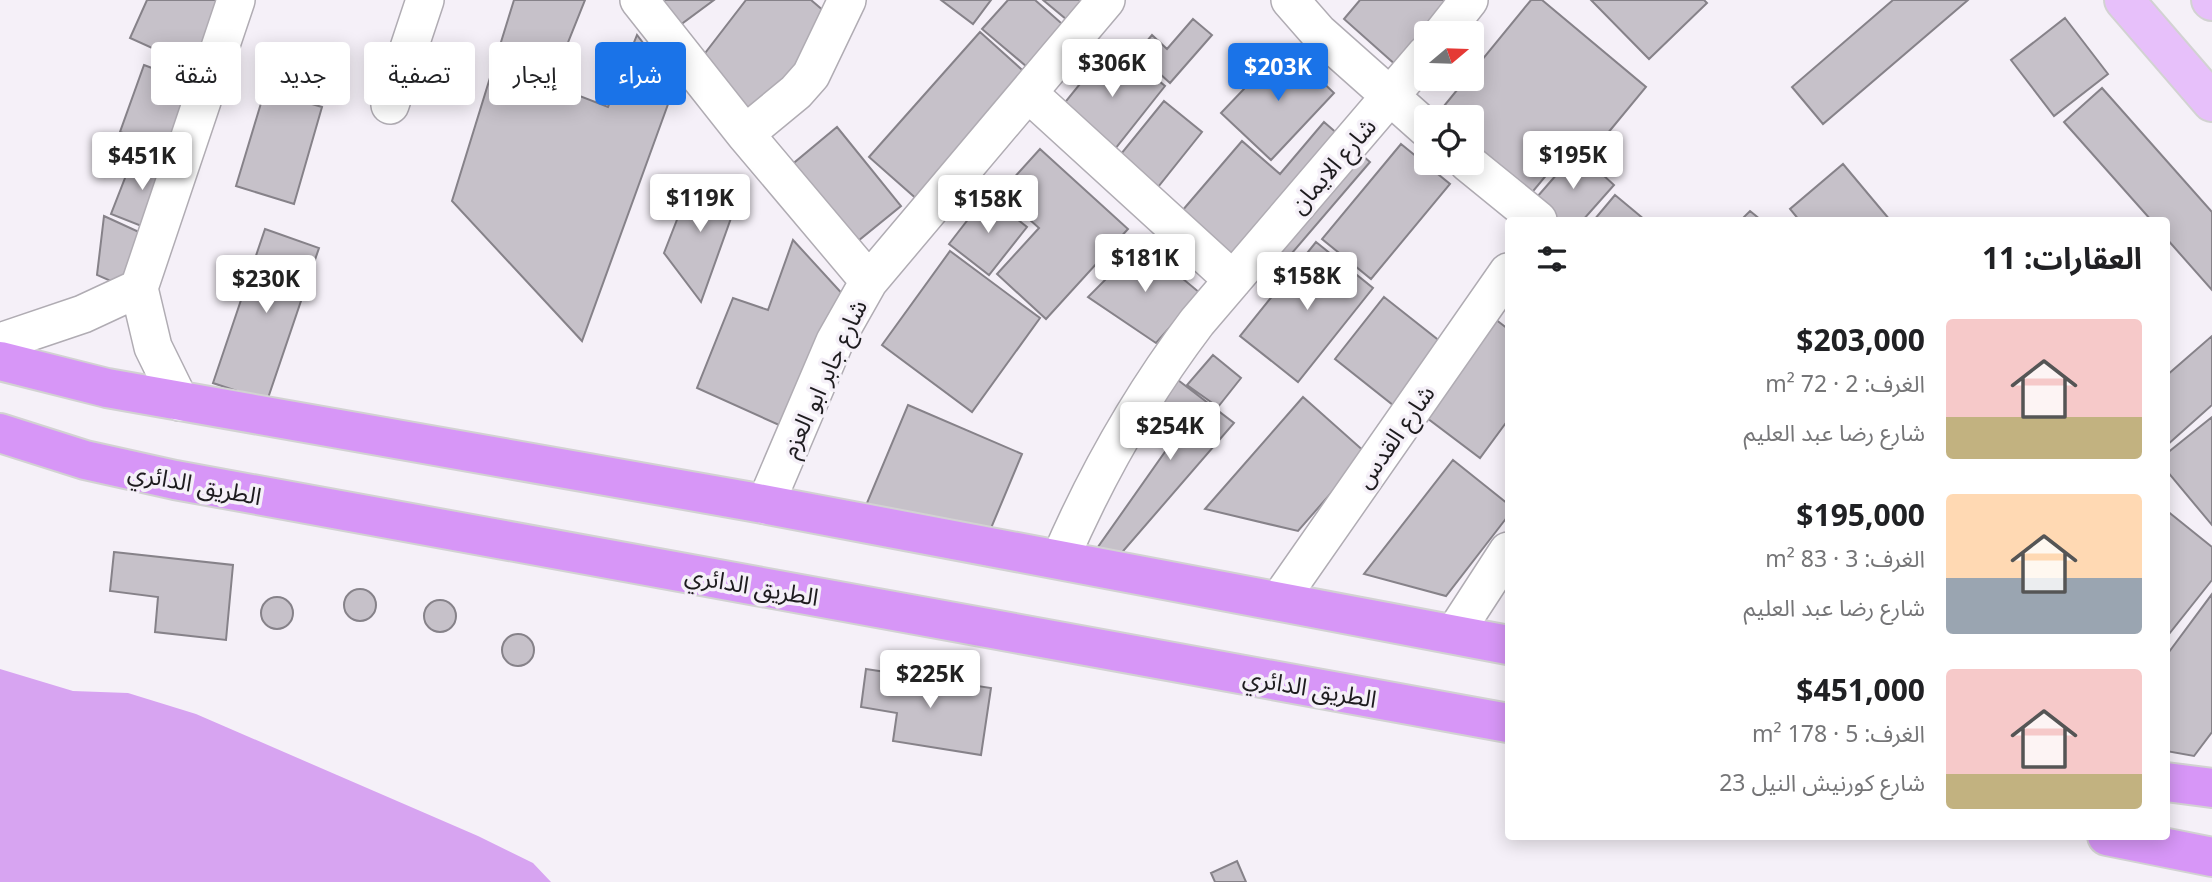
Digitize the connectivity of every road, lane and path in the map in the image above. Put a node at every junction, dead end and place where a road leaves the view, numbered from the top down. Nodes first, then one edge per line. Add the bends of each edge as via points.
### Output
1 (236, 0) edge
2 (425, 0) edge
3 (639, 0) edge
4 (847, 0) edge
5 (1106, 0) edge
6 (1469, 0) edge
7 (2124, 0) edge
8 (1296, 2) edge
9 (1452, 21) edge
10 (411, 42) edge
11 (1414, 69) edge
12 (1028, 93) junction
13 (1390, 98) junction
14 (2212, 102) edge
15 (1414, 118) edge
16 (745, 134) junction
17 (1483, 175) edge
18 (1534, 217) edge
19 (1505, 276) edge
20 (1233, 280) junction
21 (870, 281) junction
22 (139, 288) junction
23 (0, 342) edge
24 (0, 360) edge
25 (180, 402) junction
26 (0, 433) edge
27 (765, 505) junction
28 (1505, 556) edge
29 (1060, 559) junction
30 (1280, 599) junction
31 (1454, 634) junction
32 (1505, 644) edge
33 (1505, 722) edge
34 (2170, 783) edge
35 (2212, 788) edge
36 (2127, 840) edge
37 (2212, 857) edge

1 - 22 street
2 - 10 street
3 - 16 street
4 - 16 street via 811,75
5 - 12 street, شارع جابر ابو العزم
6 - 9 street
7 - 14 main road
8 - 13 street via 1318,32
11 - 13 street, شارع الايمان
12 - 20 street
12 - 21 street, شارع جابر ابو العزم
13 - 15 street
13 - 20 street, شارع الايمان
16 - 21 street
17 - 18 street
19 - 30 street, شارع القدس
20 - 29 street, شارع الايمان via 1133,411
21 - 27 street, شارع جابر ابو العزم via 835,341
22 - 23 street via 83,314
22 - 25 street via 153,347
24 - 25 highway
25 - 27 highway
26 - 33 highway, الطريق الدائري via 85,460 176,480
27 - 29 highway
28 - 31 street
29 - 30 highway
30 - 31 highway
31 - 32 highway
34 - 35 highway
36 - 37 highway

